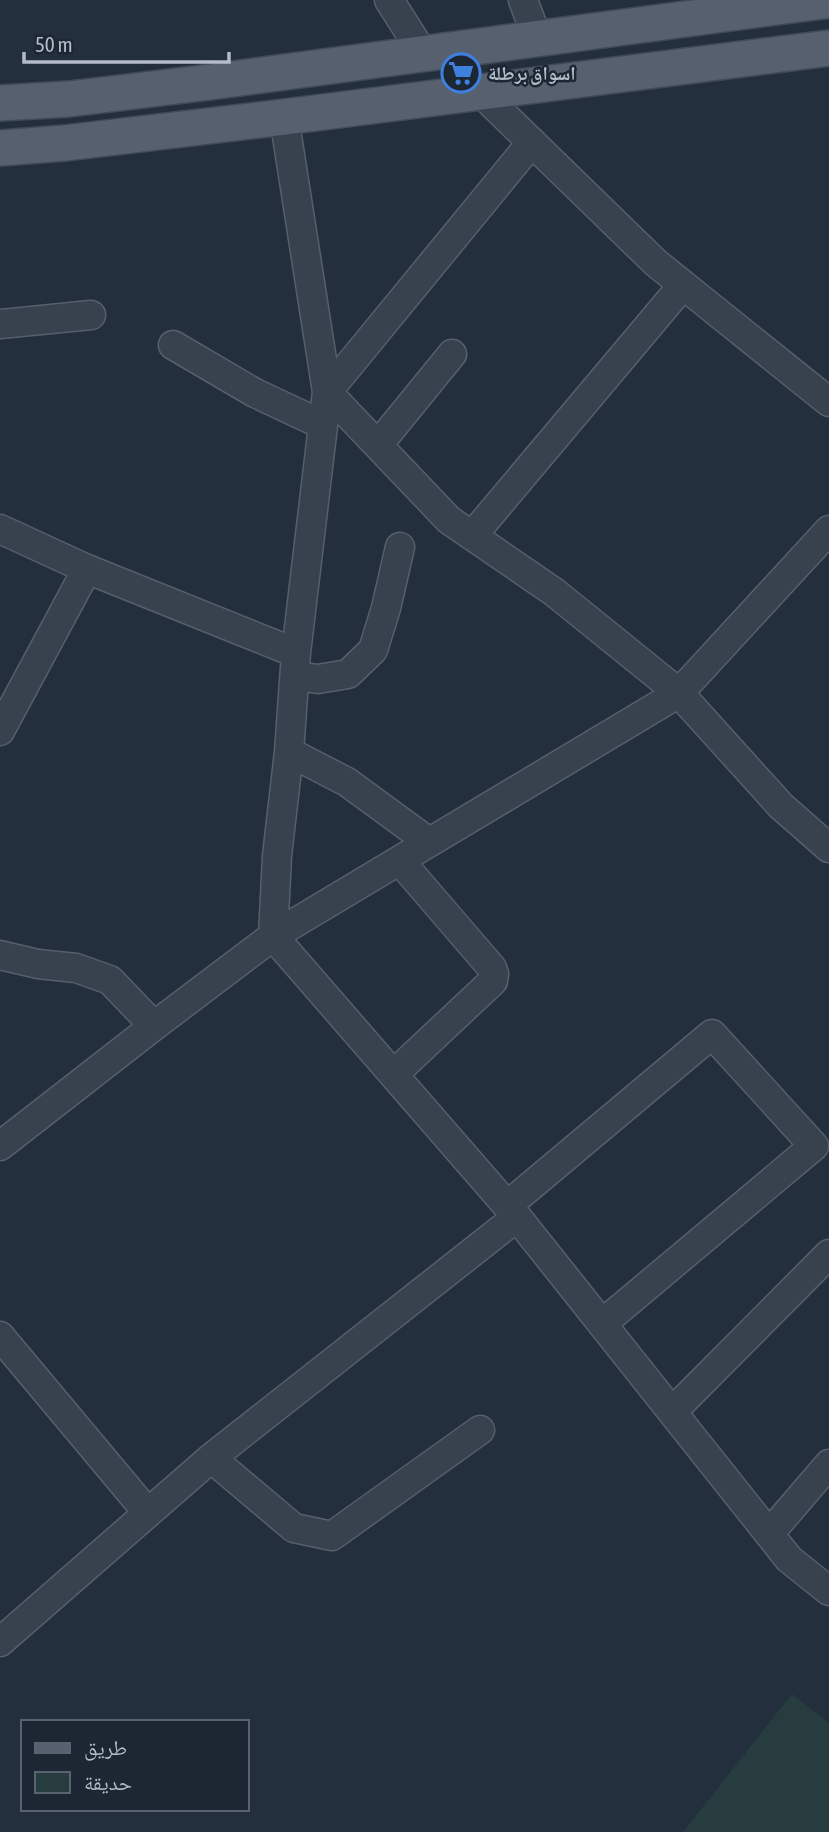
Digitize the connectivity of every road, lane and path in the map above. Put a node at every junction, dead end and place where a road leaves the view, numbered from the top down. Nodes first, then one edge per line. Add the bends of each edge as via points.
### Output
1 (389, 0) edge
2 (523, 0) edge
3 (829, 0) edge
4 (777, 3) edge
5 (538, 40) junction
6 (829, 48) edge
7 (424, 55) junction
8 (481, 93) junction
9 (0, 103) edge
10 (284, 117) junction
11 (532, 142) junction
12 (0, 148) edge
13 (683, 285) junction
14 (91, 315) dead end
15 (0, 324) edge
16 (173, 345) dead end
17 (452, 354) dead end
18 (327, 392) junction
19 (829, 401) edge
20 (323, 425) junction
21 (378, 445) junction
22 (0, 529) edge
23 (829, 530) edge
24 (472, 536) junction
25 (400, 547) dead end
26 (87, 569) junction
27 (296, 665) junction
28 (679, 693) junction
29 (0, 731) edge
30 (289, 752) junction
31 (429, 842) junction
32 (829, 848) edge
33 (400, 861) junction
34 (273, 936) junction
35 (0, 956) edge
36 (154, 1026) junction
37 (394, 1074) junction
38 (0, 1146) edge
39 (513, 1211) junction
40 (829, 1254) edge
41 (603, 1323) junction
42 (0, 1336) edge
43 (672, 1412) junction
44 (480, 1430) dead end
45 (211, 1458) junction
46 (829, 1464) edge
47 (148, 1513) junction
48 (769, 1534) junction
49 (829, 1591) edge
50 (0, 1642) edge

1 - 7 street
2 - 5 street
3 - 4 main road
4 - 5 main road
5 - 7 main road
6 - 8 main road
7 - 9 main road via 69,99
8 - 10 main road
8 - 11 street
10 - 12 main road
10 - 18 street
11 - 13 street
11 - 18 street
13 - 19 street
13 - 24 street
14 - 15 street
16 - 20 street via 255,393
17 - 21 street
18 - 20 street
18 - 21 street
20 - 27 street
21 - 24 street via 449,520
22 - 26 street
23 - 28 street
24 - 28 street via 554,592
25 - 27 street via 373,650 348,674 318,679
26 - 27 street
26 - 29 street
27 - 30 street
28 - 31 street
28 - 32 street via 781,806
30 - 31 street via 347,782
30 - 34 street
31 - 33 street
33 - 34 street
33 - 37 street via 494,974 493,981
34 - 36 street
34 - 37 street
35 - 36 street via 76,968 110,980
36 - 38 street
37 - 39 street
39 - 41 street
39 - 41 street via 712,1034 814,1146
39 - 45 street
40 - 43 street
41 - 43 street
42 - 47 street
43 - 48 street
44 - 45 street via 332,1536 294,1528
45 - 47 street
46 - 48 street
47 - 50 street
48 - 49 street via 789,1559

